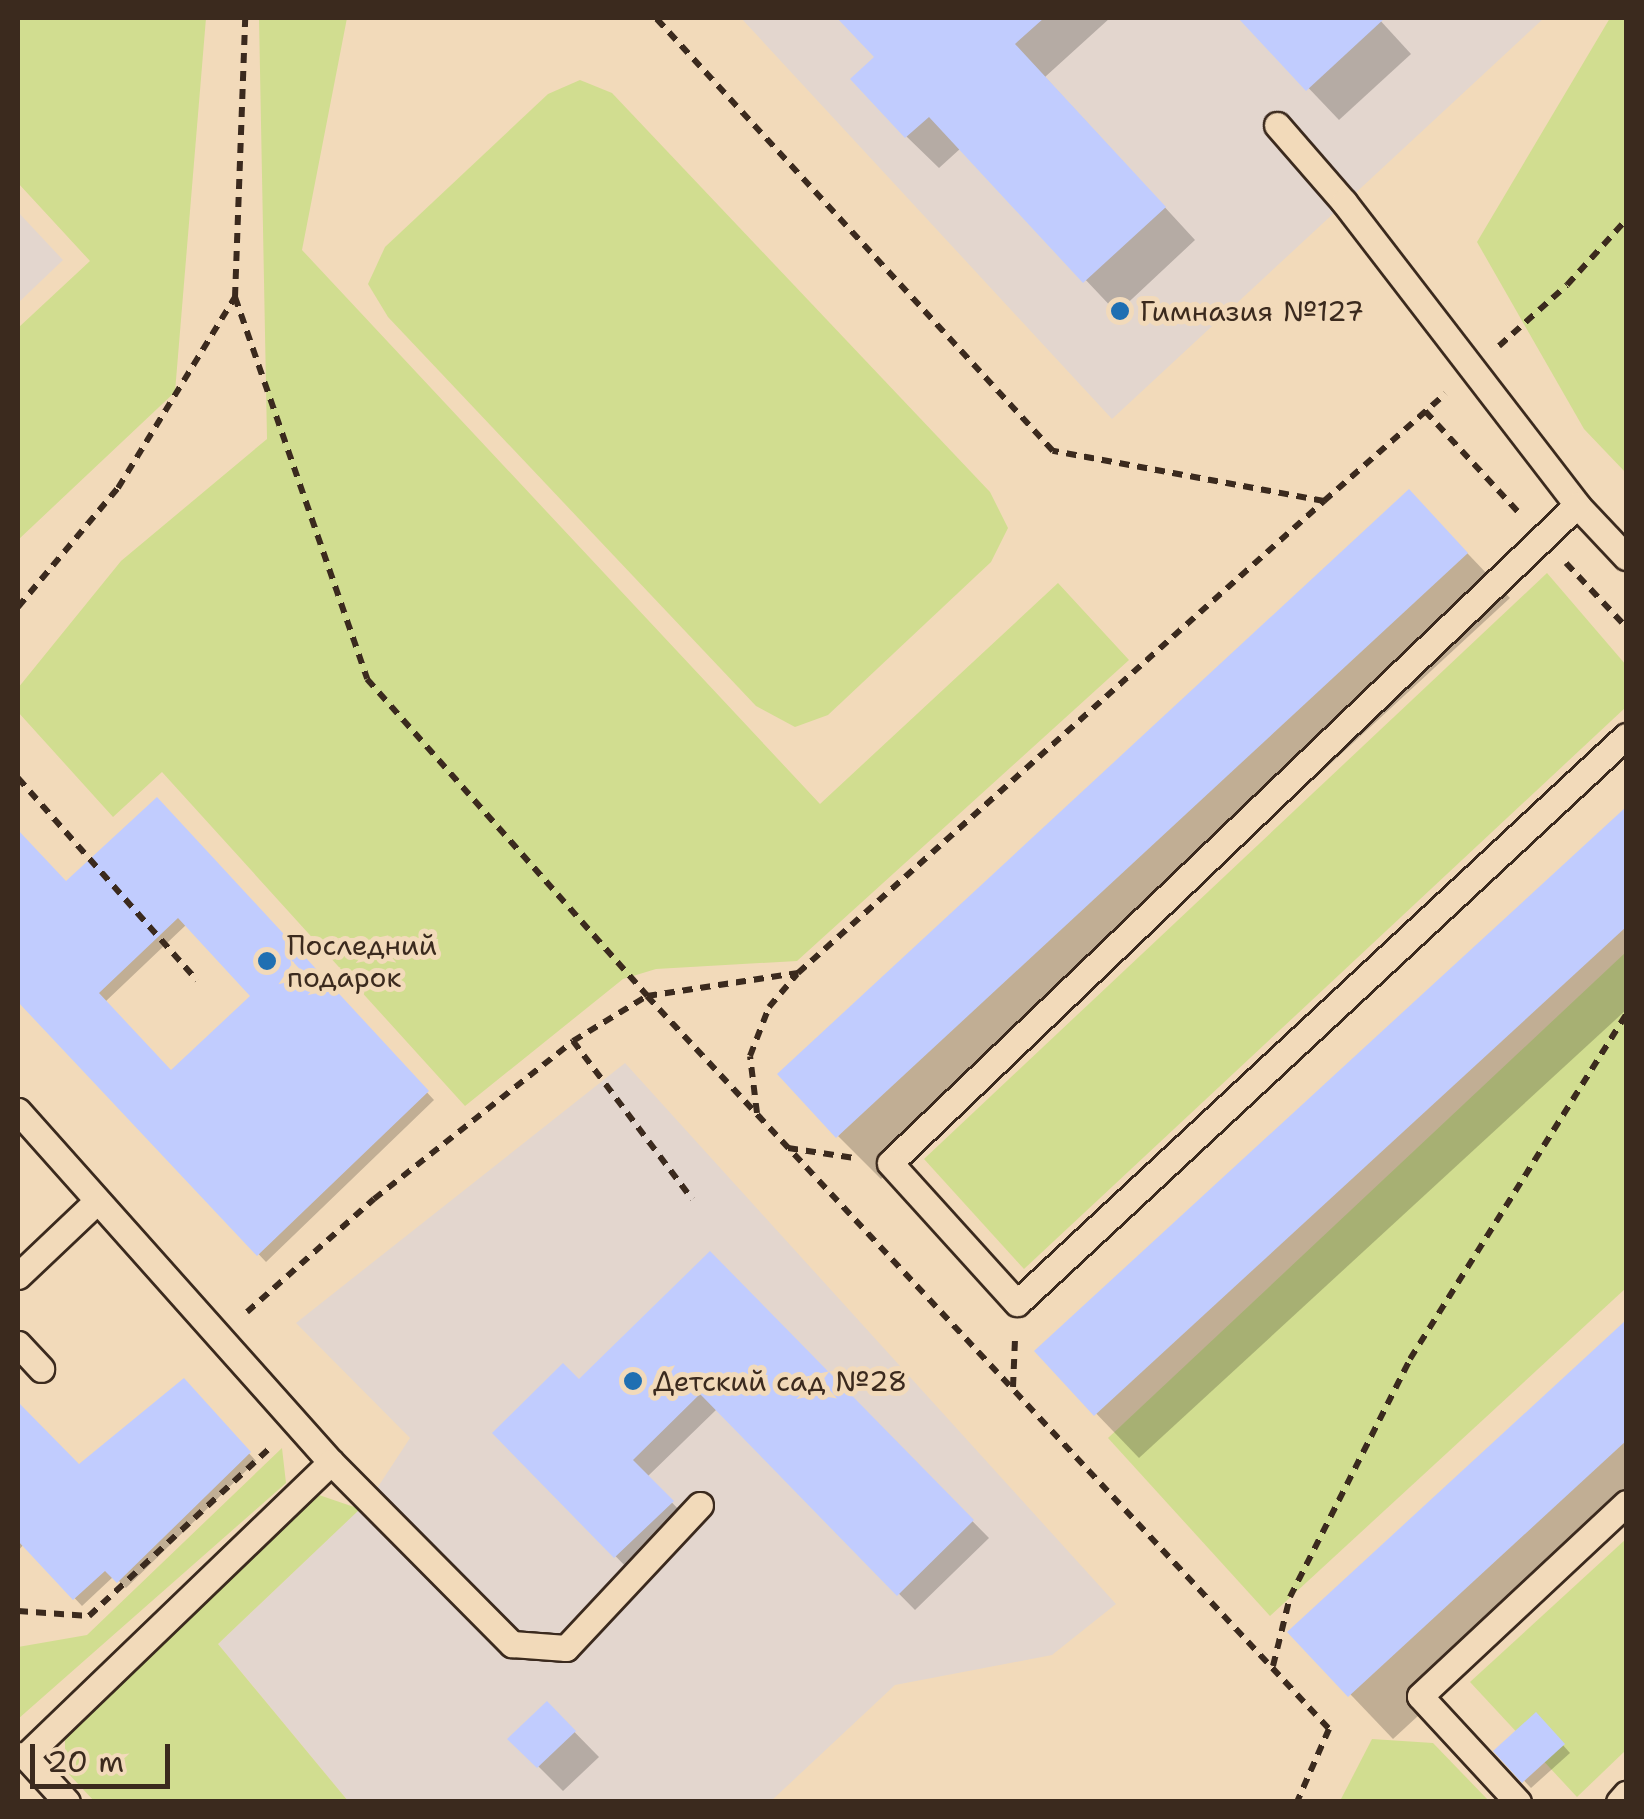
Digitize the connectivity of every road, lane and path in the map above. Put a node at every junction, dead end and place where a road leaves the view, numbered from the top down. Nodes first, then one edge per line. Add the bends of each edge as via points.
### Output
1 (245, 18) edge
2 (656, 18) edge
3 (1277, 125) dead end
4 (1626, 220) edge
5 (1568, 285) dead end
6 (235, 297) junction
7 (1577, 505) junction
8 (1626, 557) edge
9 (18, 607) edge
10 (1626, 736) edge
11 (18, 778) edge
12 (798, 974) junction
13 (197, 980) dead end
14 (647, 996) junction
15 (1626, 1014) edge
16 (573, 1041) junction
17 (18, 1112) edge
18 (757, 1115) junction
19 (788, 1148) junction
20 (890, 1163) junction
21 (692, 1199) dead end
22 (96, 1202) junction
23 (18, 1276) edge
24 (272, 1290) dead end
25 (1017, 1303) junction
26 (18, 1344) edge
27 (41, 1369) dead end
28 (1013, 1389) junction
29 (296, 1424) junction
30 (330, 1462) junction
31 (1626, 1503) edge
32 (700, 1505) dead end
33 (18, 1611) edge
34 (1272, 1667) junction
35 (21, 1755) edge
36 (1626, 1794) edge
37 (67, 1802) edge
38 (1298, 1802) edge
39 (1518, 1802) edge
40 (1619, 1802) edge

1 - 6 path
2 - 12 path via 1054,452 1324,501
3 - 7 lane
4 - 5 path
6 - 9 path via 118,488
6 - 14 path via 367,679
7 - 8 lane
7 - 20 lane
10 - 25 lane
11 - 13 path
12 - 14 path
12 - 18 path via 770,1007 750,1056
14 - 16 path
14 - 18 path
15 - 34 path via 1410,1358 1290,1597
16 - 21 path
16 - 24 path via 374,1199
17 - 22 lane
18 - 19 path
19 - 20 path
19 - 28 path
20 - 25 lane
22 - 23 lane
22 - 29 lane
25 - 28 path
26 - 27 lane
28 - 34 path
29 - 30 lane
29 - 33 path via 89,1616
30 - 32 lane via 512,1644 566,1648
30 - 35 lane
31 - 39 lane via 1420,1696
34 - 38 path via 1329,1729
35 - 37 lane
36 - 40 lane

